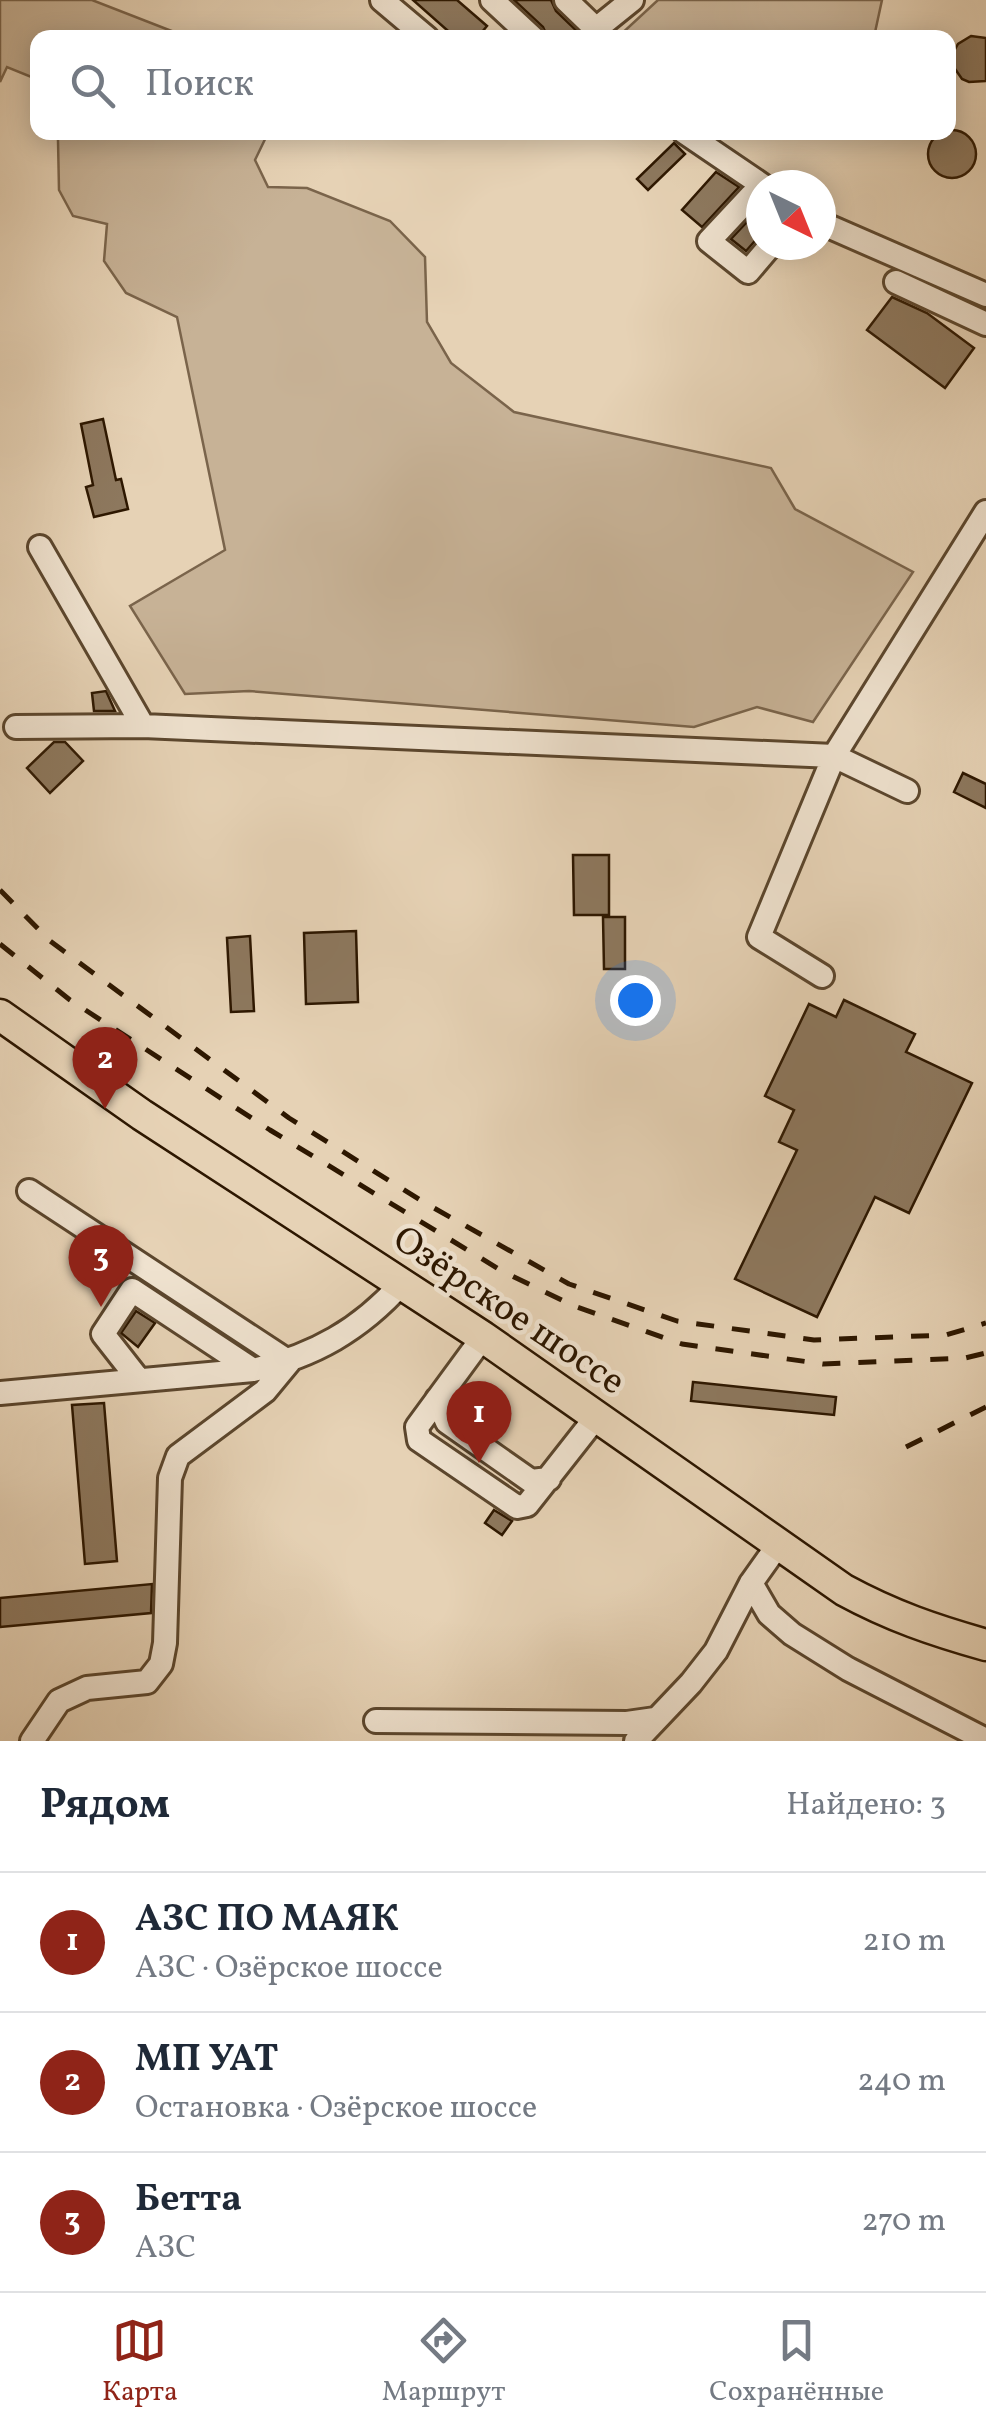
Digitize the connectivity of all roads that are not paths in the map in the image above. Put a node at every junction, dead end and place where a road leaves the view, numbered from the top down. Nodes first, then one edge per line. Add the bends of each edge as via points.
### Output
1 (382, 0) edge
2 (492, 0) edge
3 (566, 0) edge
4 (632, 0) edge
5 (418, 30) edge
6 (524, 30) edge
7 (591, 30) edge
8 (597, 30) edge
9 (694, 140) edge
10 (746, 182) edge
11 (746, 201) edge
12 (836, 230) edge
13 (758, 260) edge
14 (896, 282) dead end
15 (986, 295) edge
16 (986, 324) edge
17 (986, 512) edge
18 (40, 548) dead end
19 (143, 726) junction
20 (16, 727) dead end
21 (834, 756) junction
22 (907, 791) dead end
23 (822, 976) dead end
24 (0, 1014) edge
25 (29, 1191) dead end
26 (402, 1283) junction
27 (482, 1337) junction
28 (288, 1362) junction
29 (253, 1370) junction
30 (139, 1380) junction
31 (0, 1393) edge
32 (437, 1400) junction
33 (597, 1416) junction
34 (549, 1479) junction
35 (778, 1546) junction
36 (751, 1584) junction
37 (986, 1646) edge
38 (655, 1719) junction
39 (376, 1720) dead end
40 (986, 1740) edge
41 (32, 1741) edge
42 (636, 1741) edge

1 - 5 street
2 - 6 street
3 - 7 street
4 - 8 street
9 - 10 street
11 - 13 street via 709,241 748,272
12 - 15 street
14 - 16 street
17 - 21 street
18 - 19 street
19 - 20 street
19 - 21 street
21 - 22 street
21 - 23 street via 759,937
24 - 26 main road, Озёрское шоссе
25 - 28 street
26 - 27 main road, Озёрское шоссе
26 - 28 street via 346,1333
27 - 32 street
27 - 33 main road, Озёрское шоссе
28 - 29 street
28 - 41 street via 265,1392 178,1456 170,1478 161,1664 146,1682 87,1688 59,1702
29 - 30 street
29 - 30 street via 132,1290 102,1334
30 - 31 street
32 - 34 street via 448,1422 531,1481
32 - 34 street via 417,1427 419,1440 517,1507 528,1506
33 - 34 street
33 - 35 main road, Озёрское шоссе
35 - 36 street
35 - 37 main road, Озёрское шоссе via 884,1611
36 - 38 street via 716,1651
36 - 40 street via 769,1614 792,1634
38 - 39 street
38 - 42 street

